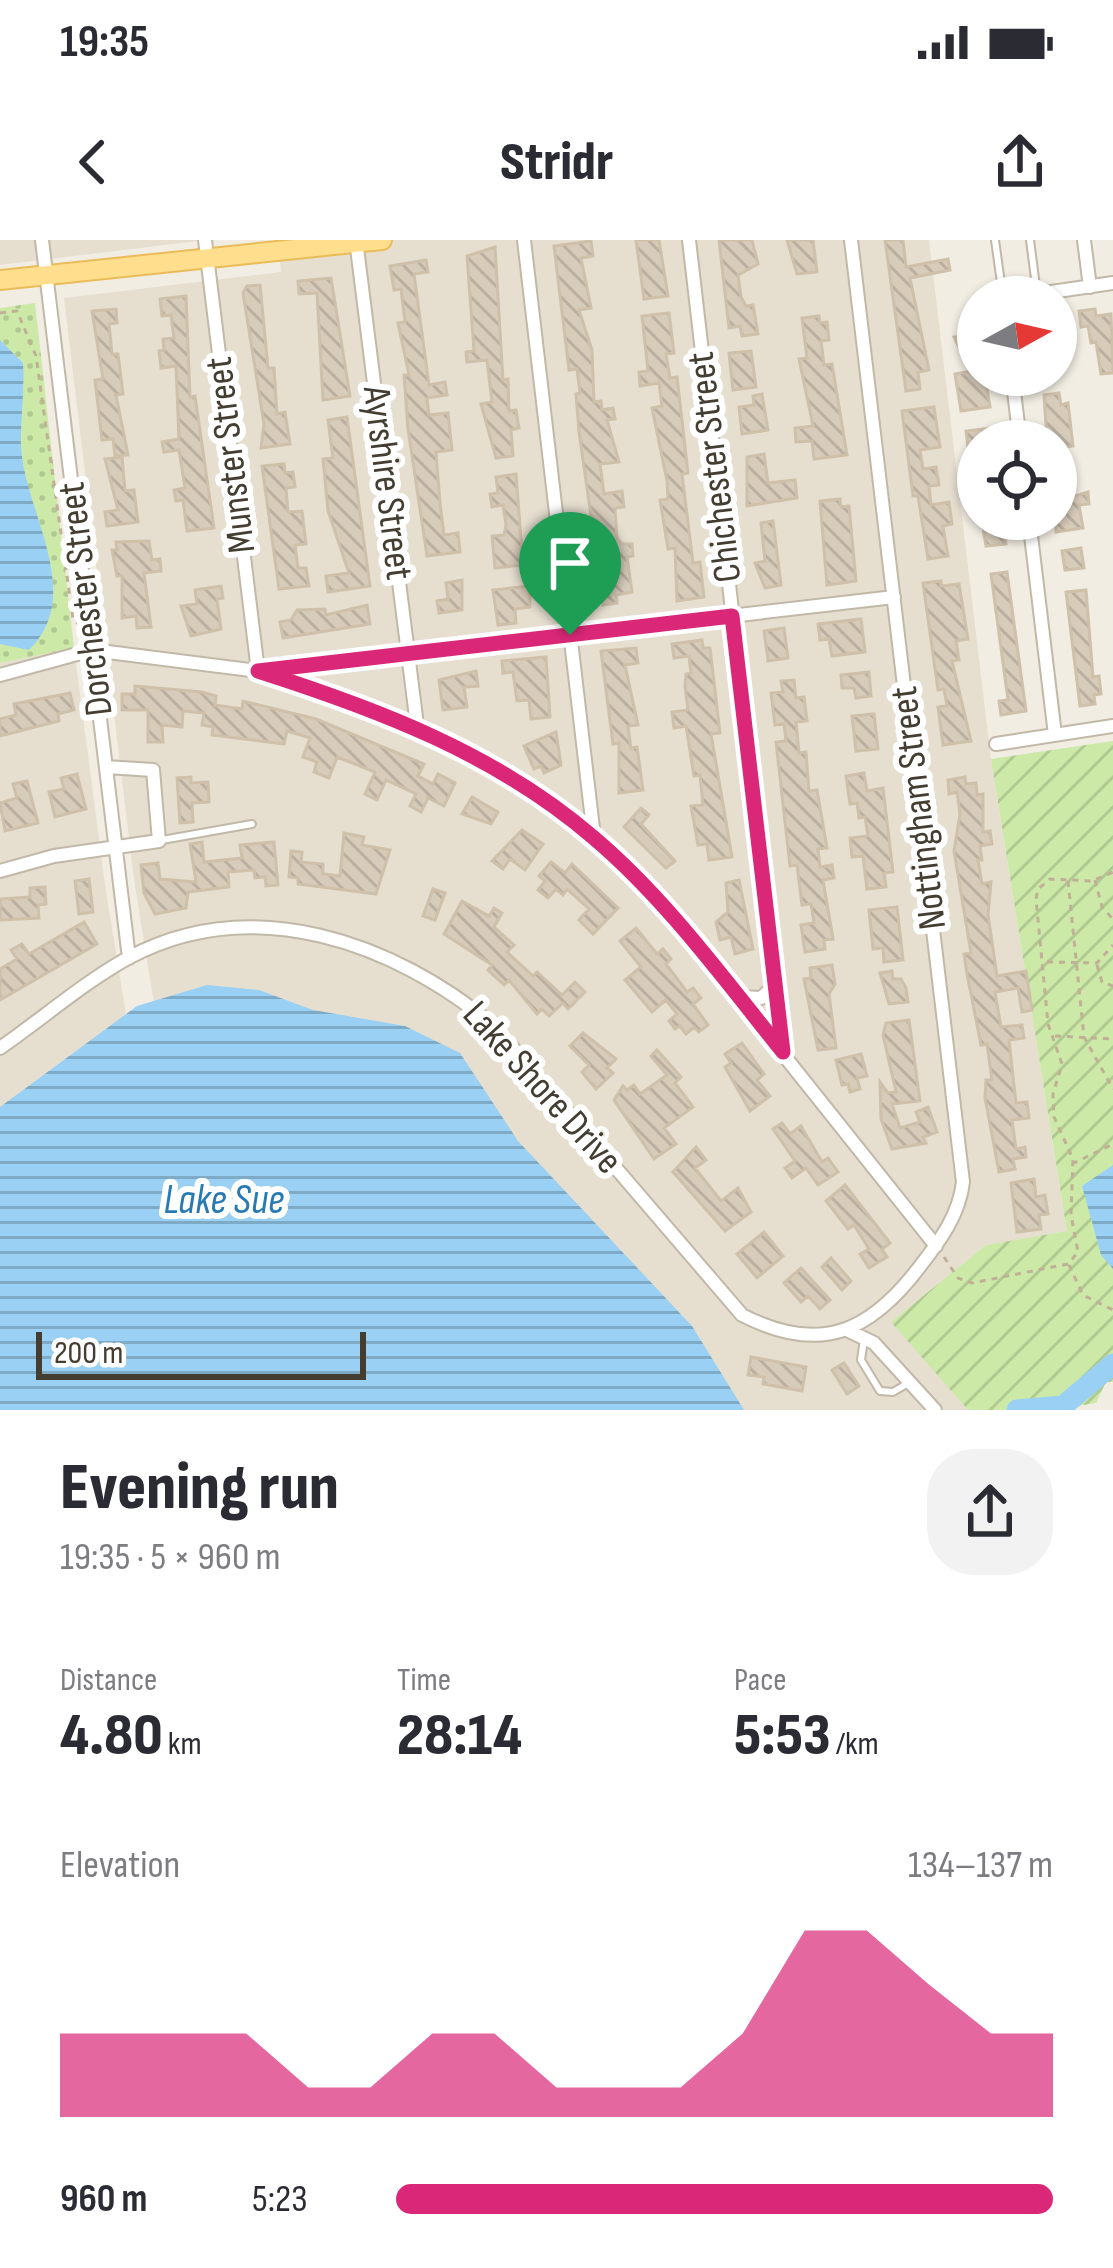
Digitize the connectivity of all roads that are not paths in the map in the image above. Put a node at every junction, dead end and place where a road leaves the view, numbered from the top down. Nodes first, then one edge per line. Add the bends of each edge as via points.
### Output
1 (42, 240) edge
2 (382, 240) edge
3 (524, 240) edge
4 (689, 240) edge
5 (851, 240) edge
6 (995, 240) edge
7 (1030, 240) edge
8 (1084, 240) edge
9 (357, 242) edge
10 (206, 250) edge
11 (1000, 276) edge
12 (1035, 276) edge
13 (47, 279) junction
14 (0, 280) edge
15 (1113, 284) edge
16 (1090, 287) junction
17 (1077, 289) edge
18 (0, 292) edge
19 (1032, 540) edge
20 (894, 597) junction
21 (732, 616) junction
22 (570, 635) junction
23 (92, 650) junction
24 (408, 654) junction
25 (258, 671) junction
26 (0, 675) edge
27 (417, 725) junction
28 (1113, 726) edge
29 (1055, 735) junction
30 (996, 744) dead end
31 (106, 767) junction
32 (252, 824) dead end
33 (593, 837) junction
34 (159, 841) junction
35 (118, 849) junction
36 (0, 871) edge
37 (129, 958) junction
38 (775, 985) junction
39 (739, 997) junction
40 (0, 1048) edge
41 (783, 1052) junction
42 (936, 1246) junction
43 (848, 1330) junction
44 (864, 1339) junction
45 (911, 1381) junction
46 (935, 1410) edge

1 - 13 street, Dorchester Street
2 - 9 main road
3 - 22 street
4 - 21 street, Chichester Street
5 - 20 street, Nottingham Street
6 - 11 lane
7 - 12 lane
8 - 16 street
9 - 10 main road
9 - 24 street, Ayrshire Street
10 - 13 main road
10 - 25 street, Munster Street
13 - 14 main road
13 - 18 main road
13 - 23 street, Dorchester Street
15 - 16 street
16 - 17 street
19 - 29 street
20 - 21 street
20 - 42 street, Nottingham Street via 963,1182
21 - 22 street
21 - 38 street, Chichester Street
22 - 24 street
22 - 33 street
23 - 25 street
23 - 26 street
23 - 31 street, Dorchester Street
24 - 25 street
24 - 27 street, Ayrshire Street
25 - 27 street
27 - 33 street
28 - 29 street
29 - 30 street
31 - 34 street via 153,770
31 - 35 street, Dorchester Street
32 - 34 lane
33 - 39 street
34 - 35 street
35 - 36 street
35 - 37 street, Dorchester Street
37 - 40 street, Lake Shore Drive
37 - 43 street, Lake Shore Drive via 186,937 261,929 332,934 368,946 447,987 494,1026 742,1316 809,1338
38 - 39 street via 761,998
38 - 41 street, Chichester Street
39 - 41 street
41 - 42 street
42 - 43 street, Nottingham Street via 905,1286
43 - 44 street
44 - 45 street
44 - 45 lane via 861,1360 880,1391
45 - 46 street

